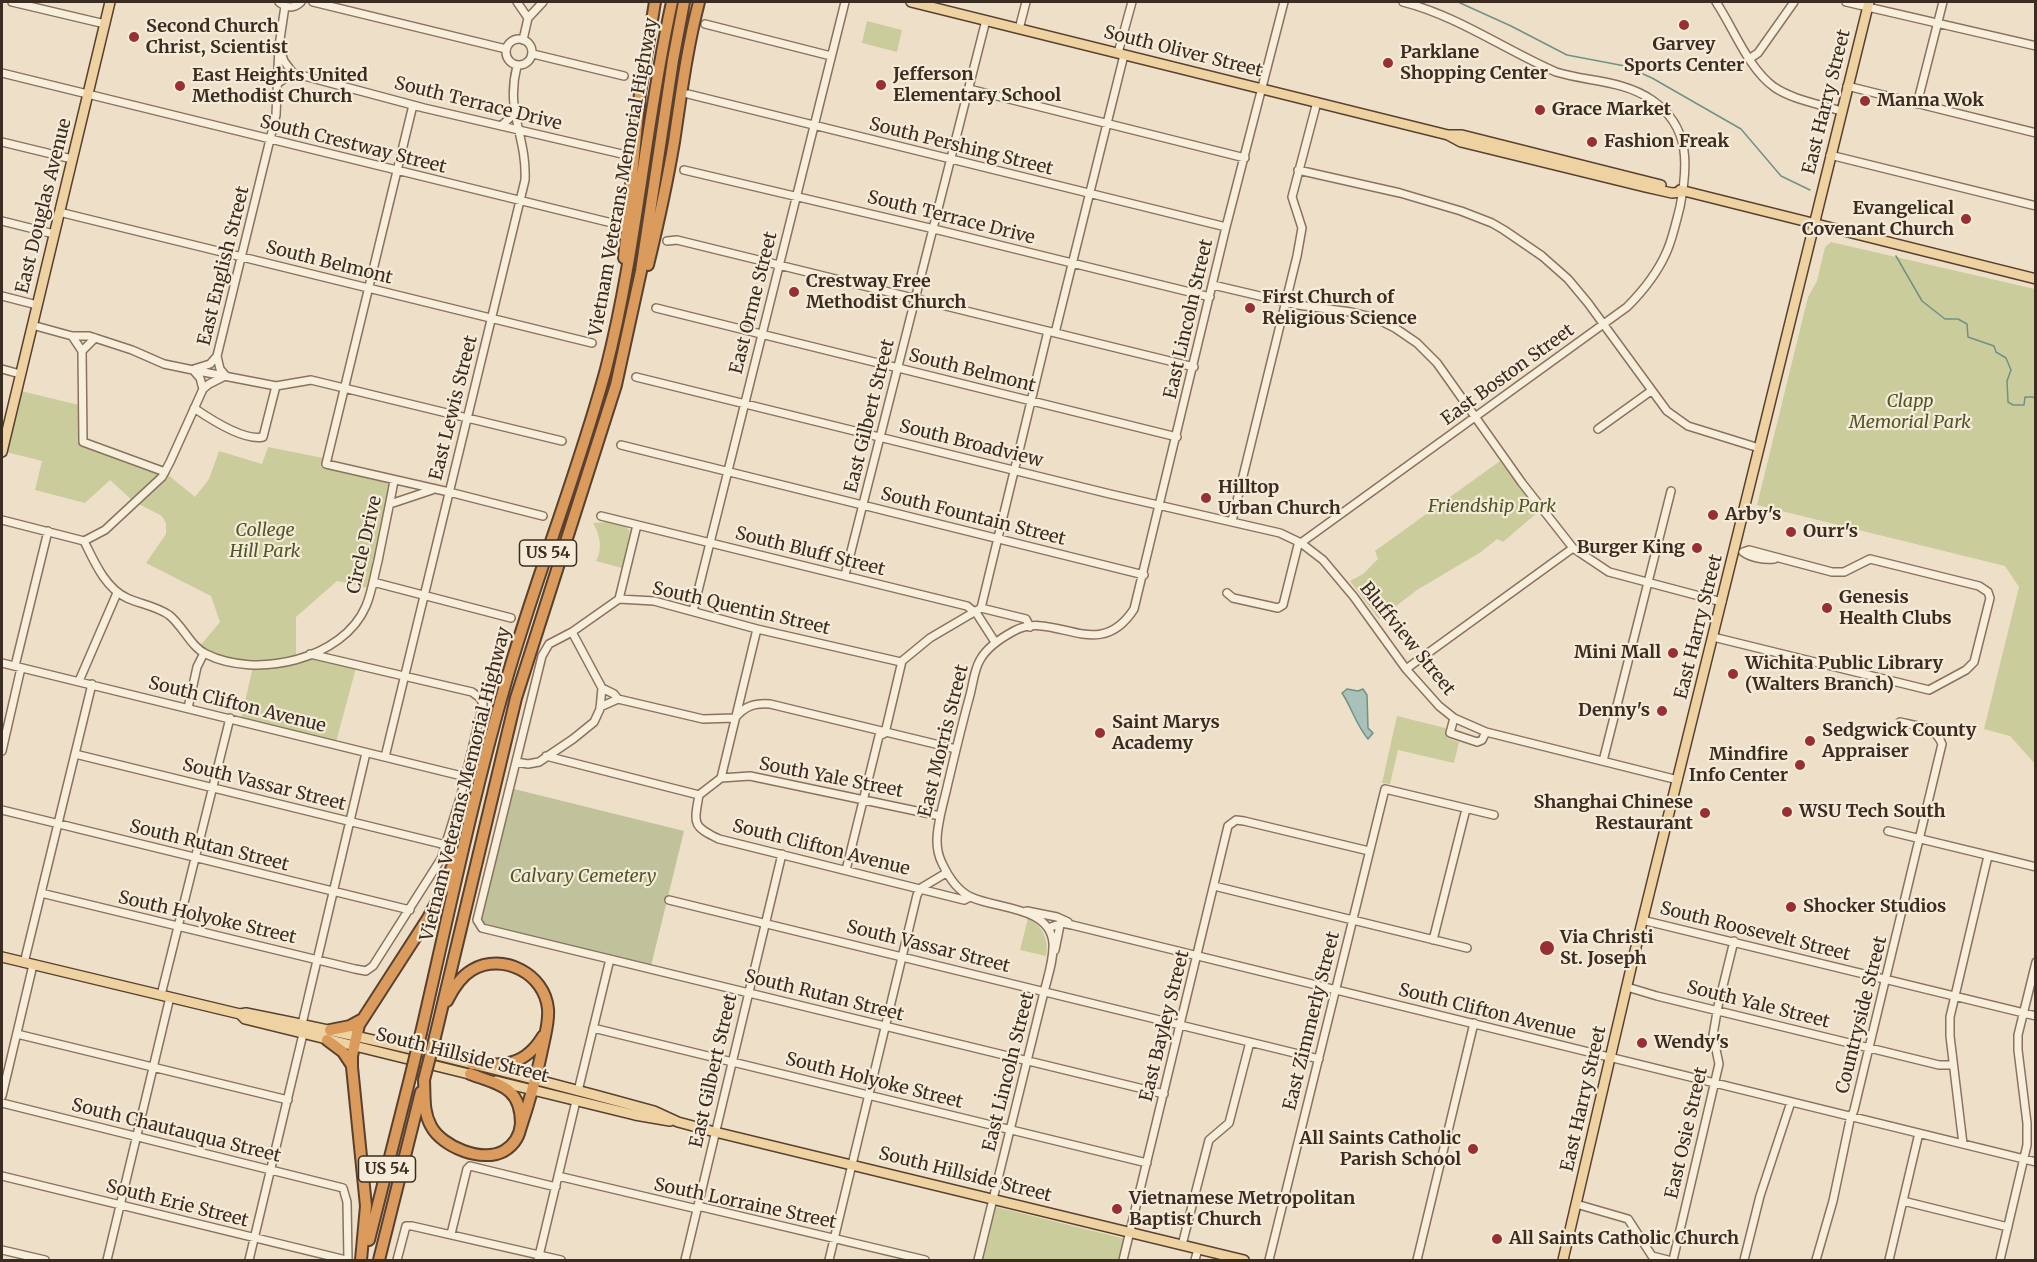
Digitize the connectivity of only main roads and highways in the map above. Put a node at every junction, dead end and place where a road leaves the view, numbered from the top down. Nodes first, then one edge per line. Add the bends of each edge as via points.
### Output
1 (110, 2) edge
2 (656, 2) edge
3 (672, 2) edge
4 (684, 2) edge
5 (699, 2) edge
6 (911, 2) edge
7 (933, 4) edge
8 (1869, 4) edge
9 (1814, 223) junction
10 (2036, 279) edge
11 (623, 295) junction
12 (634, 304) junction
13 (2, 446) edge
14 (472, 812) junction
15 (2, 957) edge
16 (441, 1012) junction
17 (240, 1014) junction
18 (363, 1018) junction
19 (547, 1028) junction
20 (329, 1035) junction
21 (356, 1042) junction
22 (352, 1067) junction
23 (471, 1069) junction
24 (424, 1080) junction
25 (535, 1085) junction
26 (678, 1122) junction
27 (520, 1130) junction
28 (363, 1260) edge
29 (379, 1260) edge
30 (1244, 1260) edge
31 (1563, 1260) edge

1 - 13 main road, East Douglas Avenue
2 - 11 highway via 637,113
3 - 11 highway, Vietnam Veterans Memorial Highway / US 54
4 - 12 highway, Vietnam Veterans Memorial Highway / US 54
5 - 12 highway via 664,195 648,265
6 - 7 main road, South Oliver Street
7 - 9 main road, South Oliver Street via 1645,188 1683,192
8 - 9 main road, East Harry Street
9 - 10 main road, South Oliver Street
9 - 31 main road, East Harry Street via 1759,448 1739,551 1722,602 1642,920
11 - 14 highway, Vietnam Veterans Memorial Highway / US 54 via 597,400 505,685
12 - 16 highway, Vietnam Veterans Memorial Highway / US 54 via 604,424 516,698
14 - 18 highway via 443,890
14 - 28 highway, Vietnam Veterans Memorial Highway / US 54, bridge
15 - 17 main road, South Hillside Street
16 - 19 highway via 466,974 486,965 505,964 524,971 542,989 548,1010
16 - 24 highway, Vietnam Veterans Memorial Highway / US 54, bridge
17 - 20 main road, South Hillside Street via 302,1024
17 - 20 main road, South Hillside Street via 245,1019 303,1034
18 - 20 highway
18 - 21 highway
19 - 23 highway via 537,1046 519,1060
19 - 25 highway
20 - 21 main road, South Hillside Street
20 - 22 highway
21 - 22 highway
21 - 23 main road, South Hillside Street
22 - 28 highway via 366,1206
23 - 25 main road, South Hillside Street
23 - 27 highway via 511,1092 521,1110
24 - 27 highway via 425,1109 431,1126 441,1139 456,1148 491,1155 504,1151
24 - 29 highway, Vietnam Veterans Memorial Highway / US 54
25 - 26 main road, South Hillside Street via 576,1101
25 - 26 main road, South Hillside Street via 578,1091 654,1111
25 - 27 highway
26 - 30 main road, South Hillside Street

